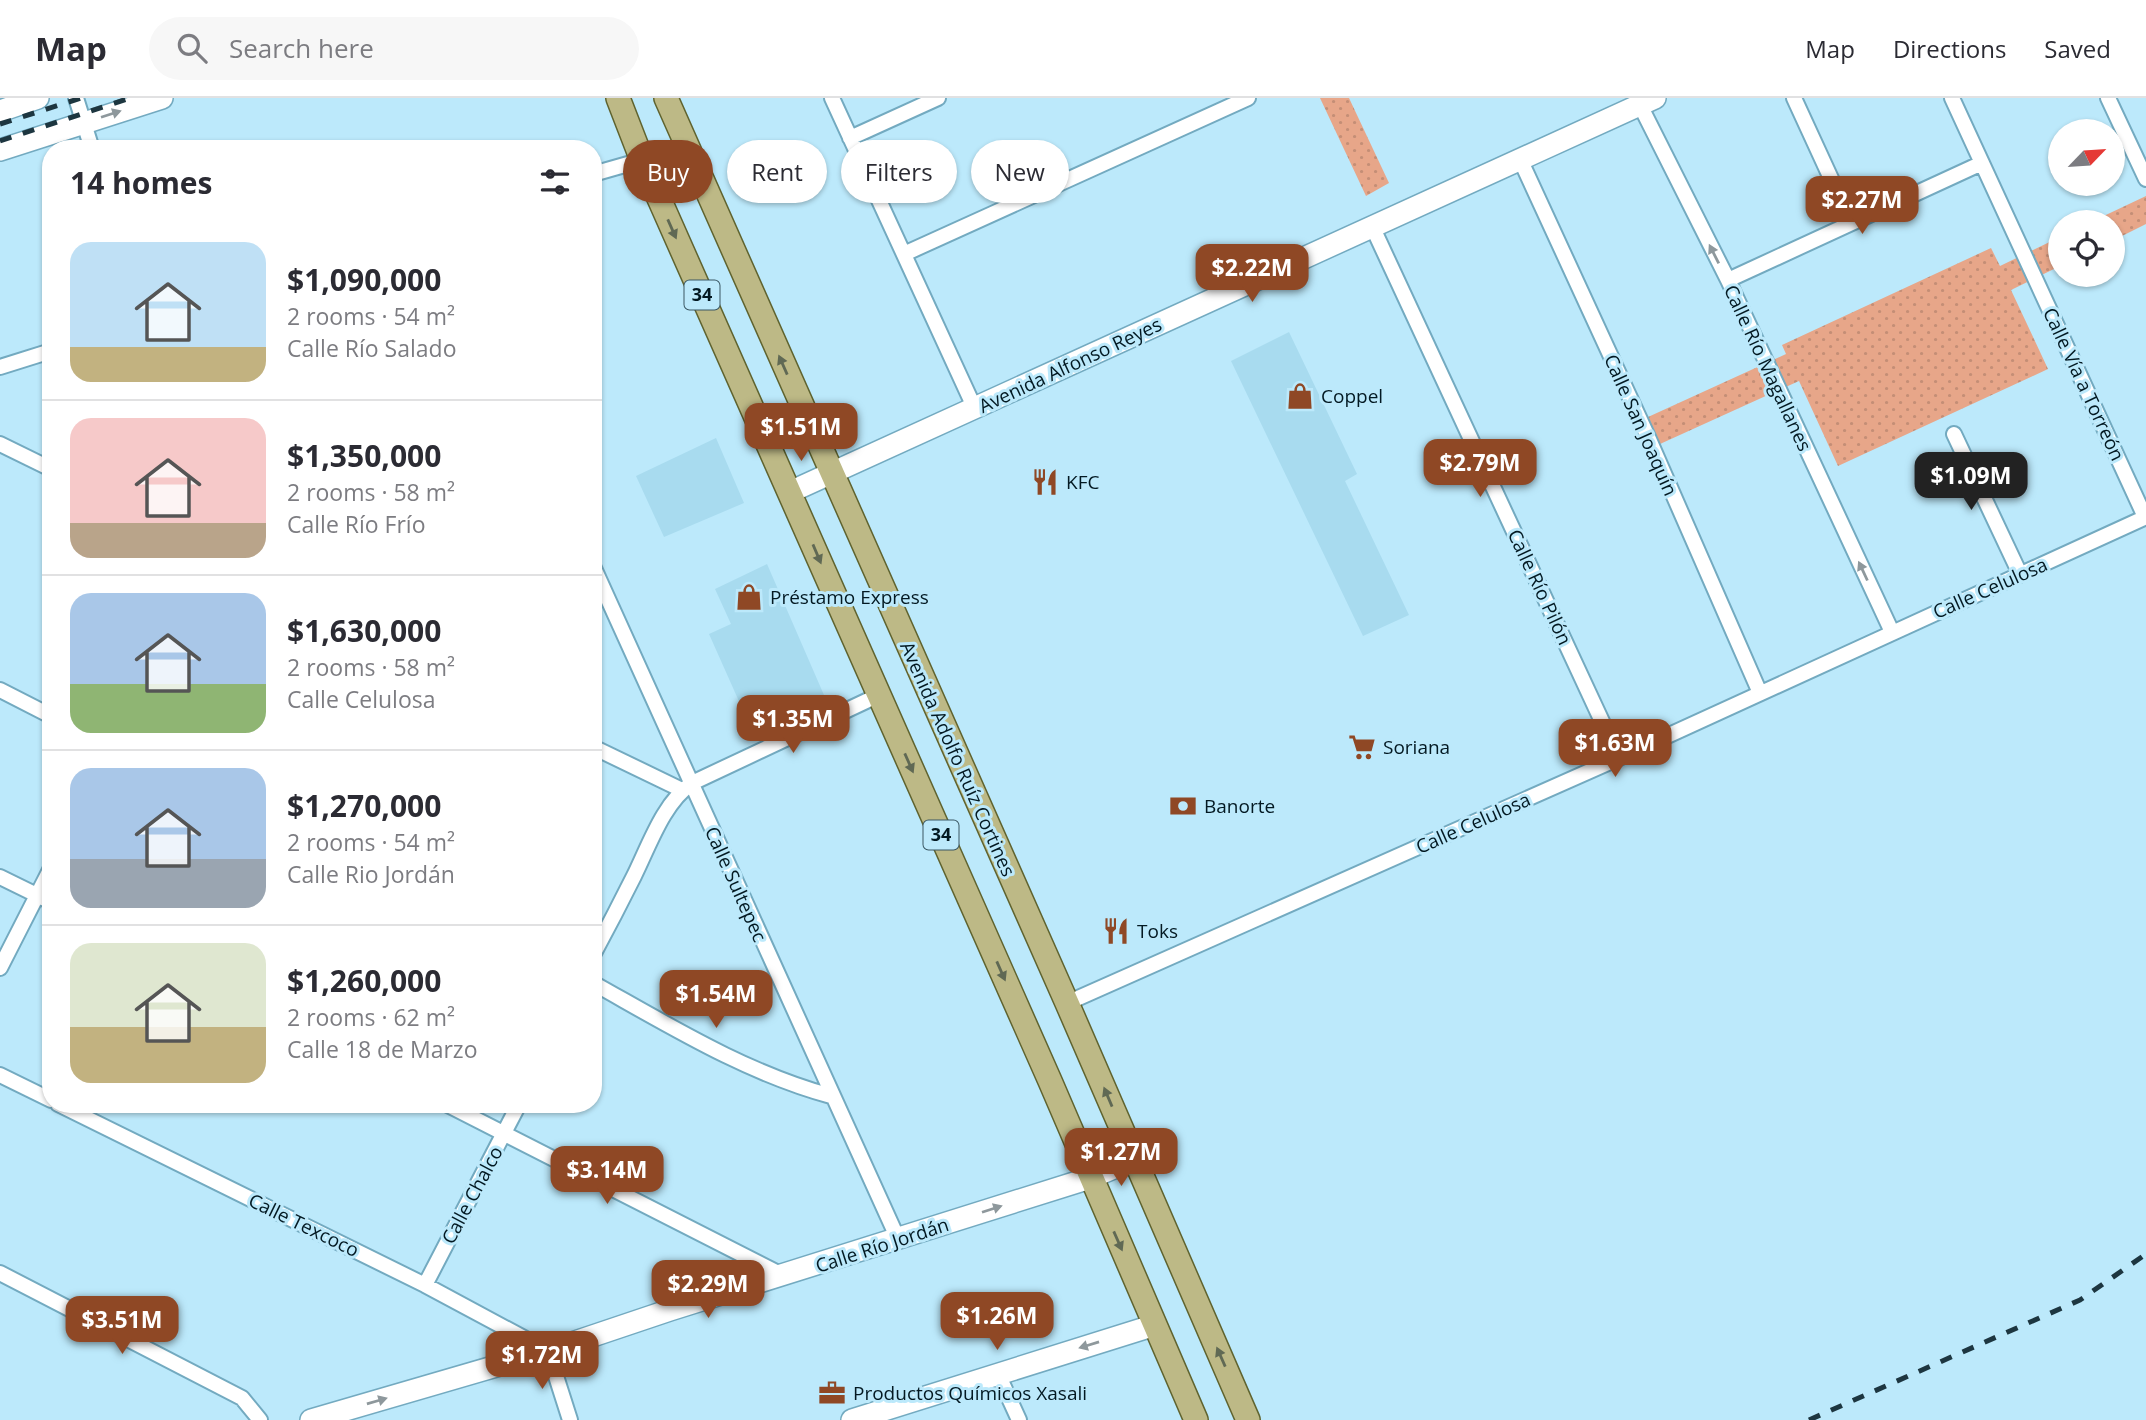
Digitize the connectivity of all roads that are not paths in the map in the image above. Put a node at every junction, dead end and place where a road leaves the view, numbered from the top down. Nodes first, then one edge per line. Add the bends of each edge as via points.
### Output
1 (38, 98) edge
2 (76, 98) edge
3 (162, 98) edge
4 (618, 98) edge
5 (666, 98) edge
6 (832, 98) edge
7 (938, 98) edge
8 (1248, 98) edge
9 (1794, 98) edge
10 (1952, 98) edge
11 (2108, 98) edge
12 (1648, 102) edge
13 (0, 111) edge
14 (84, 123) junction
15 (849, 138) junction
16 (89, 140) edge
17 (634, 140) edge
18 (0, 150) edge
19 (1520, 159) junction
20 (1982, 163) junction
21 (623, 165) edge
22 (602, 171) edge
23 (2146, 179) edge
24 (661, 203) edge
25 (1851, 222) junction
26 (1372, 226) junction
27 (904, 254) junction
28 (1728, 280) junction
29 (42, 354) edge
30 (0, 367) edge
31 (975, 408) junction
32 (1954, 434) dead end
33 (0, 444) edge
34 (42, 465) edge
35 (831, 472) junction
36 (790, 492) junction
37 (2146, 517) edge
38 (2020, 574) junction
39 (602, 587) edge
40 (1892, 632) junction
41 (0, 690) edge
42 (1760, 693) junction
43 (879, 695) junction
44 (42, 711) edge
45 (602, 751) edge
46 (1619, 758) junction
47 (687, 786) junction
48 (0, 877) edge
49 (42, 898) edge
50 (42, 902) edge
51 (602, 937) edge
52 (0, 968) edge
53 (602, 988) edge
54 (1067, 1003) junction
55 (0, 1076) edge
56 (42, 1096) edge
57 (831, 1096) junction
58 (76, 1113) edge
59 (463, 1113) edge
60 (514, 1113) edge
61 (504, 1134) junction
62 (1135, 1159) junction
63 (1090, 1178) junction
64 (898, 1239) junction
65 (0, 1273) edge
66 (784, 1276) junction
67 (425, 1285) junction
68 (1155, 1325) junction
69 (548, 1351) junction
70 (998, 1374) junction
71 (260, 1420) edge
72 (311, 1420) edge
73 (570, 1420) edge
74 (852, 1420) edge
75 (1018, 1420) edge
76 (1196, 1420) edge
77 (1248, 1420) edge

1 - 13 street
2 - 14 street
14 -> 3 street
4 - 17 main road, 34
35 -> 5 main road, Avenida Adolfo Ruíz Cortines / 34
6 - 15 street
7 - 15 street
8 - 27 street
9 - 25 street
10 - 20 street, Calle Vía a Torreón
11 - 23 street
12 - 19 street, Avenida Alfonso Reyes
28 -> 12 street, Calle Río Magallanes
14 - 16 street
14 - 18 street
15 - 27 street
19 - 26 street, Avenida Alfonso Reyes
19 - 42 street, Calle San Joaquín
20 - 25 street
20 - 37 street, Calle Vía a Torreón
21 - 22 street
24 -> 36 main road, 34
25 - 28 street
26 - 31 street, Avenida Alfonso Reyes
26 - 46 street, Calle Río Pilón
27 - 31 street
40 -> 28 street, Calle Río Magallanes
29 - 30 street
31 - 35 street, Avenida Alfonso Reyes
32 - 38 street
33 - 34 street
35 - 36 street, Avenida Alfonso Reyes
35 - 54 main road, Avenida Adolfo Ruíz Cortines / 34
36 -> 43 main road, 34
37 - 38 street, Calle Celulosa
38 - 40 street, Calle Celulosa
39 - 47 street, Calle Sultepec
40 - 42 street, Calle Celulosa
41 - 44 street
42 - 46 street, Calle Celulosa
43 - 47 street
43 -> 63 main road, 34
45 - 47 street
46 - 54 street, Calle Celulosa
47 - 51 street via 658,828
47 - 57 street, Calle Sultepec
48 - 49 street
50 - 52 street
53 - 57 street via 747,1066
62 -> 54 main road, Avenida Adolfo Ruíz Cortines / 34
55 - 56 street
57 - 64 street, Calle Sultepec
58 - 67 street, Calle Texcoco
59 - 61 street
60 - 61 street, Calle Chalco
61 - 66 street
61 - 67 street, Calle Chalco
62 - 63 street, Calle Río Jordán
77 -> 62 main road, Avenida Adolfo Ruíz Cortines / 34
64 -> 63 street, Calle Río Jordán
63 -> 68 main road, 34
64 - 66 street, Calle Río Jordán
65 - 71 street via 242,1398
66 - 69 street, Calle Río Jordán
67 - 69 street, Calle Texcoco
68 -> 70 street
68 - 76 main road, 34
72 -> 69 street, Calle Río Jordán
69 - 73 street
70 - 74 street
70 - 75 street

